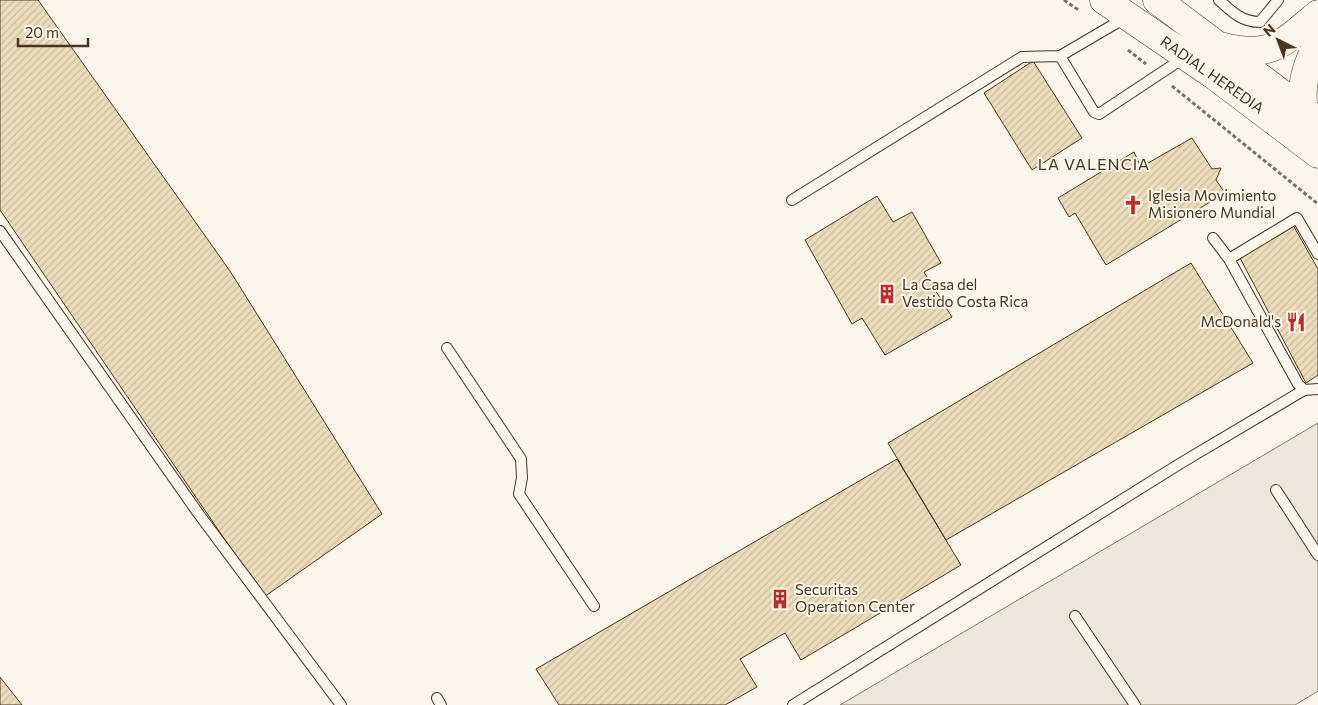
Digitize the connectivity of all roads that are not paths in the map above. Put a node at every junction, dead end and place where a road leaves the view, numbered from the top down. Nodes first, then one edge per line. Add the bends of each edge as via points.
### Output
1 (1104, 0) edge
2 (1157, 0) edge
3 (1219, 0) edge
4 (1278, 0) edge
5 (1173, 9) edge
6 (1318, 14) edge
7 (1128, 16) junction
8 (1318, 44) edge
9 (1216, 45) junction
10 (1060, 56) junction
11 (1186, 56) junction
12 (1310, 115) edge
13 (1318, 144) edge
14 (1318, 154) edge
15 (792, 200) dead end
16 (0, 231) edge
17 (1213, 238) dead end
18 (1318, 254) edge
19 (1228, 259) junction
20 (447, 348) dead end
21 (1318, 389) edge
22 (1304, 390) junction
23 (1276, 490) dead end
24 (1318, 556) edge
25 (594, 606) dead end
26 (1075, 616) dead end
27 (342, 705) edge
28 (793, 705) edge
29 (1135, 705) edge

1 - 7 main road, RADIAL HEREDIA
2 - 5 main road, RADIAL HEREDIA
3 - 4 lane via 1248,22 1260,22
5 - 9 main road, RADIAL HEREDIA
6 - 9 main road via 1278,45 1261,52 1245,53
7 - 10 lane
7 - 11 main road, RADIAL HEREDIA
8 - 12 main road via 1309,60 1304,81
9 - 12 main road, RADIAL HEREDIA
10 - 11 lane via 1096,114
10 - 15 lane via 1022,57
11 - 14 main road, RADIAL HEREDIA
12 - 13 main road
16 - 27 lane via 198,513
17 - 19 lane
18 - 19 lane via 1297,218
19 - 22 lane
20 - 25 lane via 521,458 519,494
21 - 22 lane
22 - 28 lane via 1181,462
23 - 24 lane
26 - 29 lane

